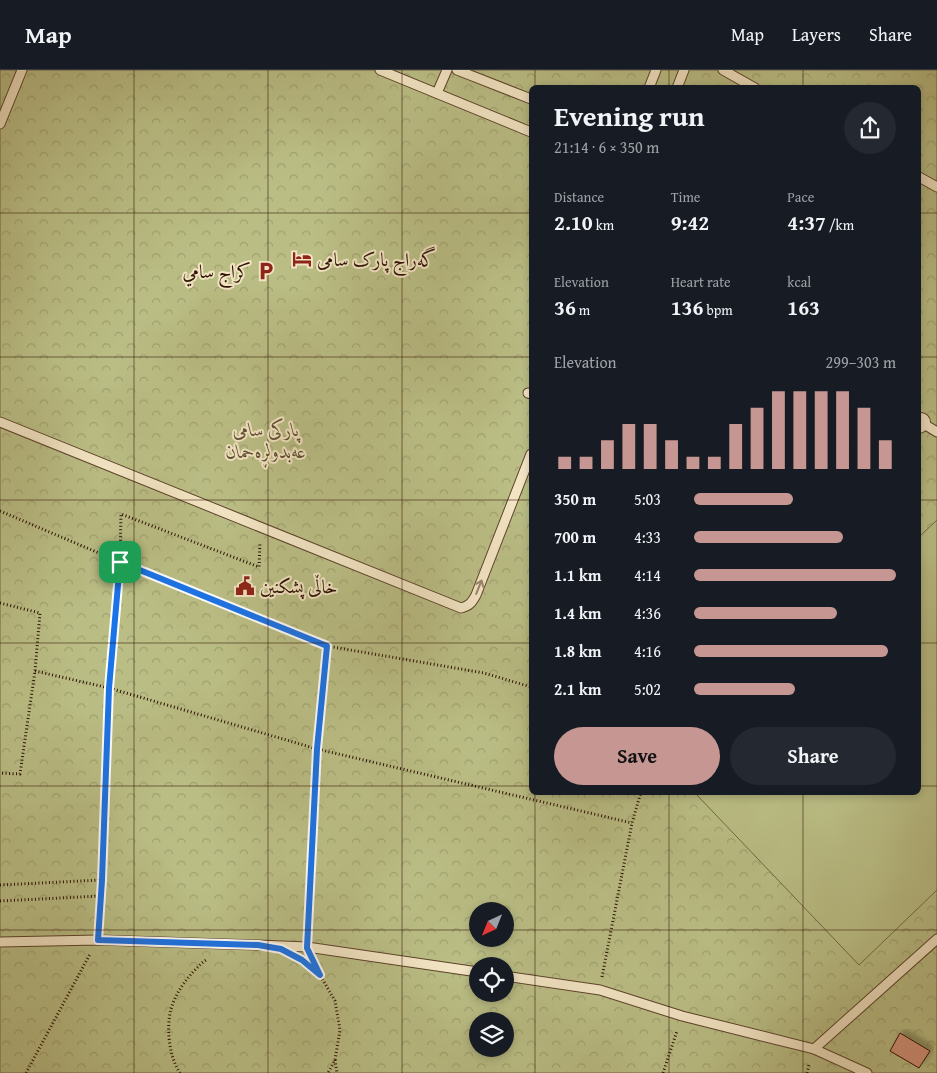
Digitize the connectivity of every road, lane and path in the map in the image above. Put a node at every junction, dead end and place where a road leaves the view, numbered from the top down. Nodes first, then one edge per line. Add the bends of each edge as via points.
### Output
1 (22, 70) edge
2 (380, 70) edge
3 (447, 70) edge
4 (458, 70) edge
5 (656, 70) edge
6 (684, 70) edge
7 (723, 70) edge
8 (650, 85) edge
9 (678, 85) edge
10 (750, 85) edge
11 (437, 93) junction
12 (529, 99) edge
13 (0, 124) edge
14 (529, 131) edge
15 (921, 178) edge
16 (937, 186) edge
17 (0, 422) edge
18 (921, 424) edge
19 (937, 432) edge
20 (529, 459) edge
21 (0, 511) edge
22 (261, 527) junction
23 (120, 562) junction
24 (0, 603) edge
25 (327, 646) junction
26 (35, 671) junction
27 (529, 686) edge
28 (109, 688) junction
29 (317, 749) junction
30 (0, 773) edge
31 (639, 795) edge
32 (632, 822) junction
33 (102, 880) junction
34 (0, 885) edge
35 (100, 896) junction
36 (0, 901) edge
37 (937, 939) edge
38 (98, 940) junction
39 (0, 942) edge
40 (307, 948) junction
41 (212, 957) dead end
42 (302, 960) dead end
43 (469, 971) edge
44 (320, 975) junction
45 (514, 977) edge
46 (600, 990) junction
47 (682, 1016) junction
48 (814, 1049) junction
49 (335, 1060) junction
50 (26, 1073) edge
51 (180, 1073) edge
52 (328, 1073) edge
53 (337, 1073) edge
54 (663, 1073) edge
55 (867, 1073) edge

1 - 13 lane
2 - 11 lane
3 - 11 lane
4 - 12 lane
5 - 8 lane
6 - 9 lane
7 - 10 lane
11 - 14 lane
15 - 16 lane
17 - 22 lane
18 - 19 lane
22 -> 20 lane via 461,608 473,602
21 - 23 path
22 - 23 path via 259,567 121,514
23 - 25 path
23 - 28 path
24 - 26 path via 40,613
25 - 27 path via 484,673
25 - 29 path
26 - 28 path
26 - 30 path via 20,774
28 - 29 path
28 - 33 path
29 - 32 path
29 - 40 path
31 - 32 path
32 - 46 path
33 - 34 path
33 - 35 path
35 - 36 path
35 - 38 path
37 - 48 lane
38 - 39 lane
38 - 40 lane
38 - 50 path
40 - 43 lane
40 - 44 path
41 - 51 path via 203,961 183,982 171,1008 168,1038
42 - 44 path
44 - 49 path via 335,1001 340,1030
45 - 46 lane
46 - 47 lane
47 - 48 lane
47 - 54 path
48 - 55 lane
49 - 52 path
49 - 53 path

